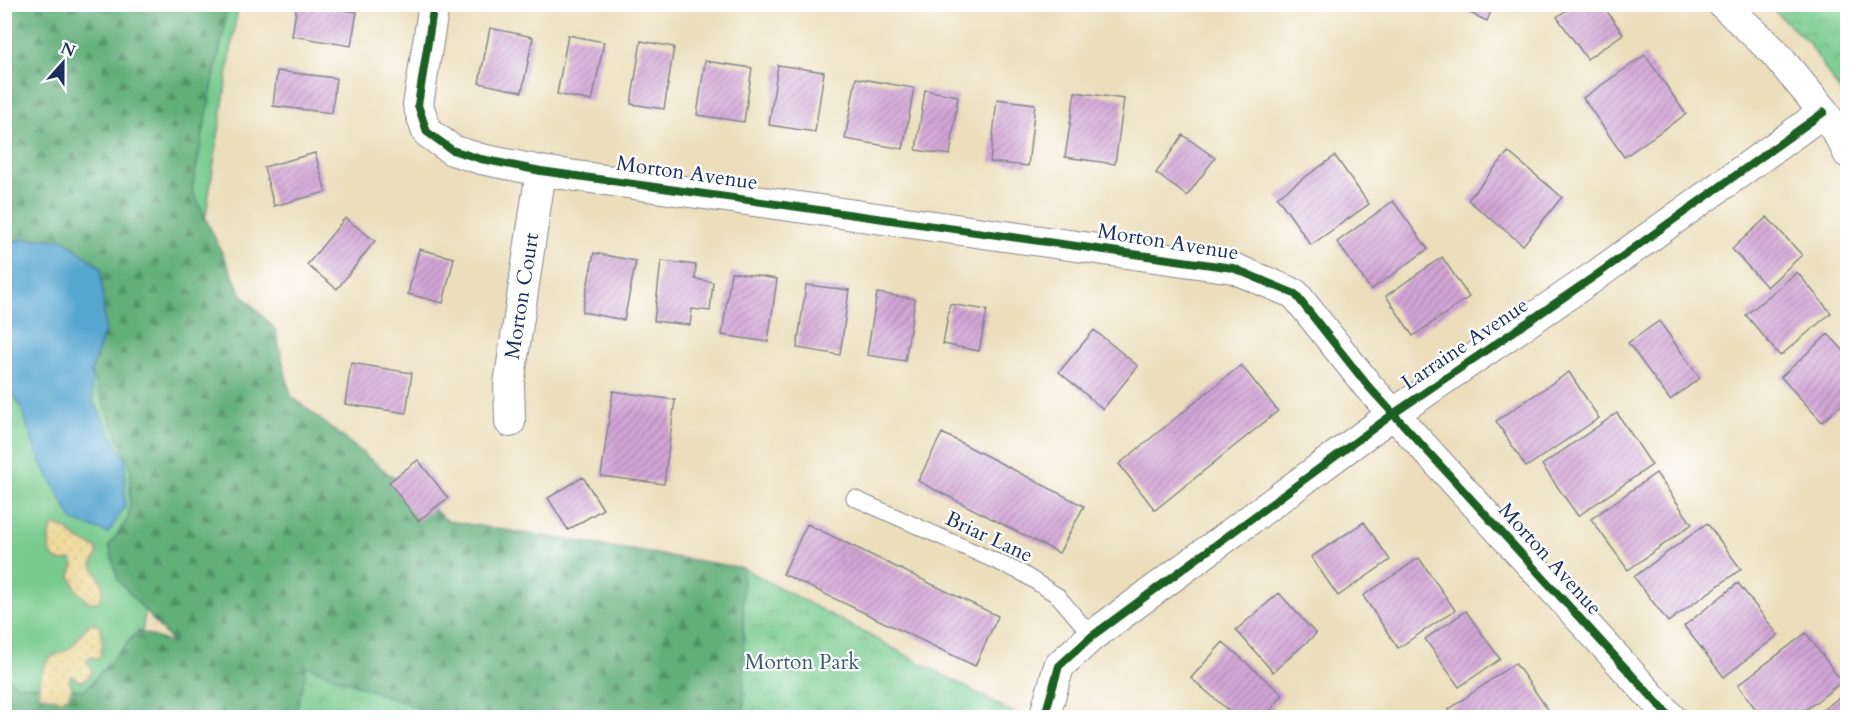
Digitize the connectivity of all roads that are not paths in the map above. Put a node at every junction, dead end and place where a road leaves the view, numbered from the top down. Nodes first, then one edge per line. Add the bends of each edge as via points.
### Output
1 (434, 4) edge
2 (1723, 4) edge
3 (1824, 112) junction
4 (1848, 153) edge
5 (541, 171) junction
6 (1394, 414) junction
7 (510, 422) dead end
8 (854, 498) dead end
9 (1092, 636) junction
10 (1044, 717) edge
11 (1671, 717) edge

1 - 5 street, Morton Avenue via 418,105 427,132 452,150
2 - 3 street via 1773,51
3 - 4 street
3 - 6 street, Larraine Avenue
5 - 6 street, Morton Avenue via 1233,268 1295,294
5 - 7 street, Morton Court via 509,384
6 - 9 street, Larraine Avenue
6 - 11 street, Morton Avenue
8 - 9 lane, Briar Lane via 1022,573 1058,596
9 - 10 street, Larraine Avenue via 1059,666

